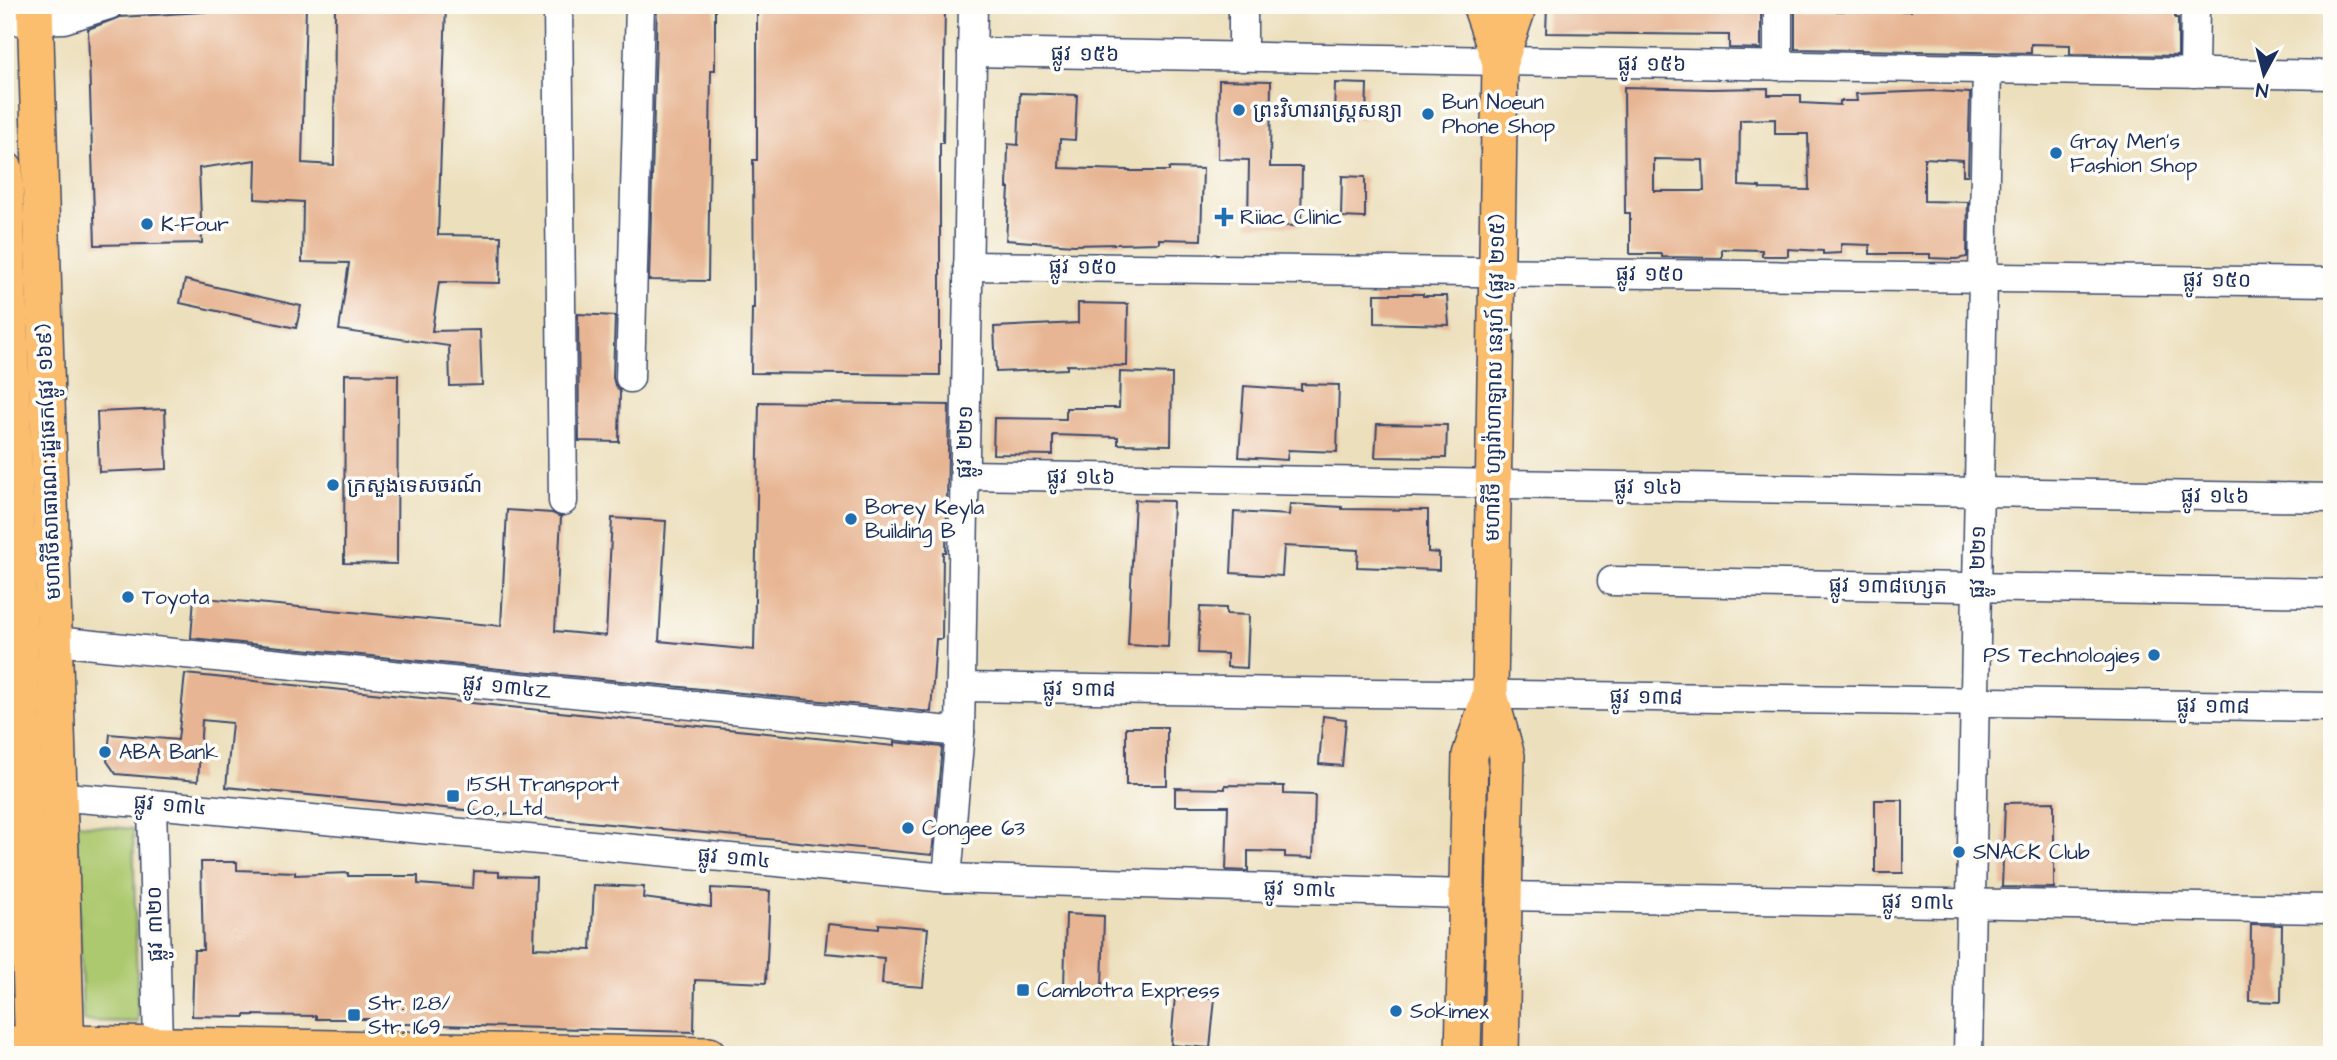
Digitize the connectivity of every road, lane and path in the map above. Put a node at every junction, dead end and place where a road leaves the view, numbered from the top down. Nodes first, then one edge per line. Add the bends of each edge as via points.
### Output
1 (109, 5) edge
2 (558, 5) edge
3 (640, 5) edge
4 (973, 5) edge
5 (1243, 5) edge
6 (1480, 5) edge
7 (1519, 5) edge
8 (1778, 5) edge
9 (2195, 5) edge
10 (25, 15) edge
11 (972, 52) junction
12 (1243, 57) junction
13 (1500, 62) junction
14 (1778, 66) junction
15 (1987, 69) junction
16 (2194, 73) junction
17 (2332, 75) edge
18 (5, 169) edge
19 (5, 183) edge
20 (968, 266) junction
21 (1497, 271) junction
22 (1983, 277) junction
23 (2332, 282) edge
24 (630, 378) dead end
25 (965, 475) junction
26 (1494, 484) junction
27 (1979, 492) junction
28 (2332, 498) edge
29 (563, 501) dead end
30 (1612, 581) dead end
31 (1978, 587) junction
32 (2332, 593) edge
33 (55, 642) junction
34 (961, 687) junction
35 (1490, 695) junction
36 (1975, 702) junction
37 (2332, 707) edge
38 (960, 732) junction
39 (30, 795) edge
40 (152, 804) junction
41 (947, 878) junction
42 (1465, 894) junction
43 (1504, 896) junction
44 (1971, 903) junction
45 (2332, 909) edge
46 (158, 1045) junction
47 (41, 1048) edge
48 (709, 1055) edge
49 (1463, 1055) edge
50 (1501, 1055) edge
51 (1968, 1055) edge

1 - 10 street via 64,19
2 - 29 street
3 - 24 street
4 - 11 street, ផ្លូវ ២២១
5 - 12 street
6 - 13 main road, មហាវិថី ហ្សាវ៉ាហាឡាល នេរុហ៍ (ផ្លូវ ២១៥)
7 - 13 main road, មហាវិថី ហ្សាវ៉ាហាឡាល នេរុហ៍ (ផ្លូវ ២១៥)
8 - 14 street
9 - 16 street
10 - 33 main road, មហាវិថីសាធារណៈរដ្ឋឆេក(ផ្លូវ ១៦៩)
11 - 12 street, ផ្លូវ ១៥៦
11 - 20 street, ផ្លូវ ២២១
12 - 13 street, ផ្លូវ ១៥៦
13 - 14 street, ផ្លូវ ១៥៦
13 - 21 main road, មហាវិថី ហ្សាវ៉ាហាឡាល នេរុហ៍ (ផ្លូវ ២១៥)
14 - 15 street, ផ្លូវ ១៥៦
15 - 16 street, ផ្លូវ ១៥៦
15 - 22 street, ផ្លូវ ២២១
16 - 17 street, ផ្លូវ ១៥៦
18 - 19 main road, មហាវិថីសាធារណៈរដ្ឋឆេក(ផ្លូវ ១៦៩)
19 - 39 main road, មហាវិថីសាធារណៈរដ្ឋឆេក(ផ្លូវ ១៦៩)
20 - 21 street, ផ្លូវ ១៥០
20 - 25 street, ផ្លូវ ២២១
21 - 22 street, ផ្លូវ ១៥០
21 - 26 main road, មហាវិថី ហ្សាវ៉ាហាឡាល នេរុហ៍ (ផ្លូវ ២១៥)
22 - 23 street, ផ្លូវ ១៥០
22 - 27 street, ផ្លូវ ២២១
25 - 26 street, ផ្លូវ ១៤៦
25 - 34 street, ផ្លូវ ២២១
26 - 27 street, ផ្លូវ ១៤៦
26 - 35 main road, មហាវិថី ហ្សាវ៉ាហាឡាល នេរុហ៍ (ផ្លូវ ២១៥)
27 - 28 street, ផ្លូវ ១៤៦
27 - 31 street, ផ្លូវ ២២១
30 - 31 street, ផ្លូវ ១៣៨ហ្សេត
31 - 32 street, ផ្លូវ ១៣៨ហ្សេត
31 - 36 street, ផ្លូវ ២២១
33 - 38 street, ផ្លូវ ១៣៤Z
33 - 39 main road, មហាវិថីសាធារណៈរដ្ឋឆេក(ផ្លូវ ១៦៩)
34 - 35 street, ផ្លូវ ១៣៨
34 - 38 street, ផ្លូវ ២២១
35 - 36 street, ផ្លូវ ១៣៨
35 - 42 main road, មហាវិថី ហ្សាវ៉ាហាឡាល នេរុហ៍ (ផ្លូវ ២១៥) via 1470,755
35 - 43 main road, មហាវិថី ហ្សាវ៉ាហាឡាល នេរុហ៍ (ផ្លូវ ២១៥) via 1507,756
36 - 37 street, ផ្លូវ ១៣៨
36 - 44 street, ផ្លូវ ២២១
38 - 41 street, ផ្លូវ ២២១
39 - 40 street, ផ្លូវ ១៣៤
39 - 47 main road, មហាវិថីសាធារណៈរដ្ឋឆេក(ផ្លូវ ១៦៩) via 29,922
39 - 47 main road, មហាវិថីសាធារណៈរដ្ឋឆេក(ផ្លូវ ១៦៩) via 63,919
40 - 41 street, ផ្លូវ ១៣៤
40 - 46 street, ផ្លូវ ៣២០
41 - 42 street, ផ្លូវ ១៣៤
42 - 49 main road, មហាវិថី ហ្សាវ៉ាហាឡាល នេរុហ៍ (ផ្លូវ ២១៥)
43 - 44 street, ផ្លូវ ១៣៤
43 - 50 main road, មហាវិថី ហ្សាវ៉ាហាឡាល នេរុហ៍ (ផ្លូវ ២១៥)
44 - 45 street, ផ្លូវ ១៣៤
44 - 51 street, ផ្លូវ ២២១
46 - 47 main road
46 - 48 main road

